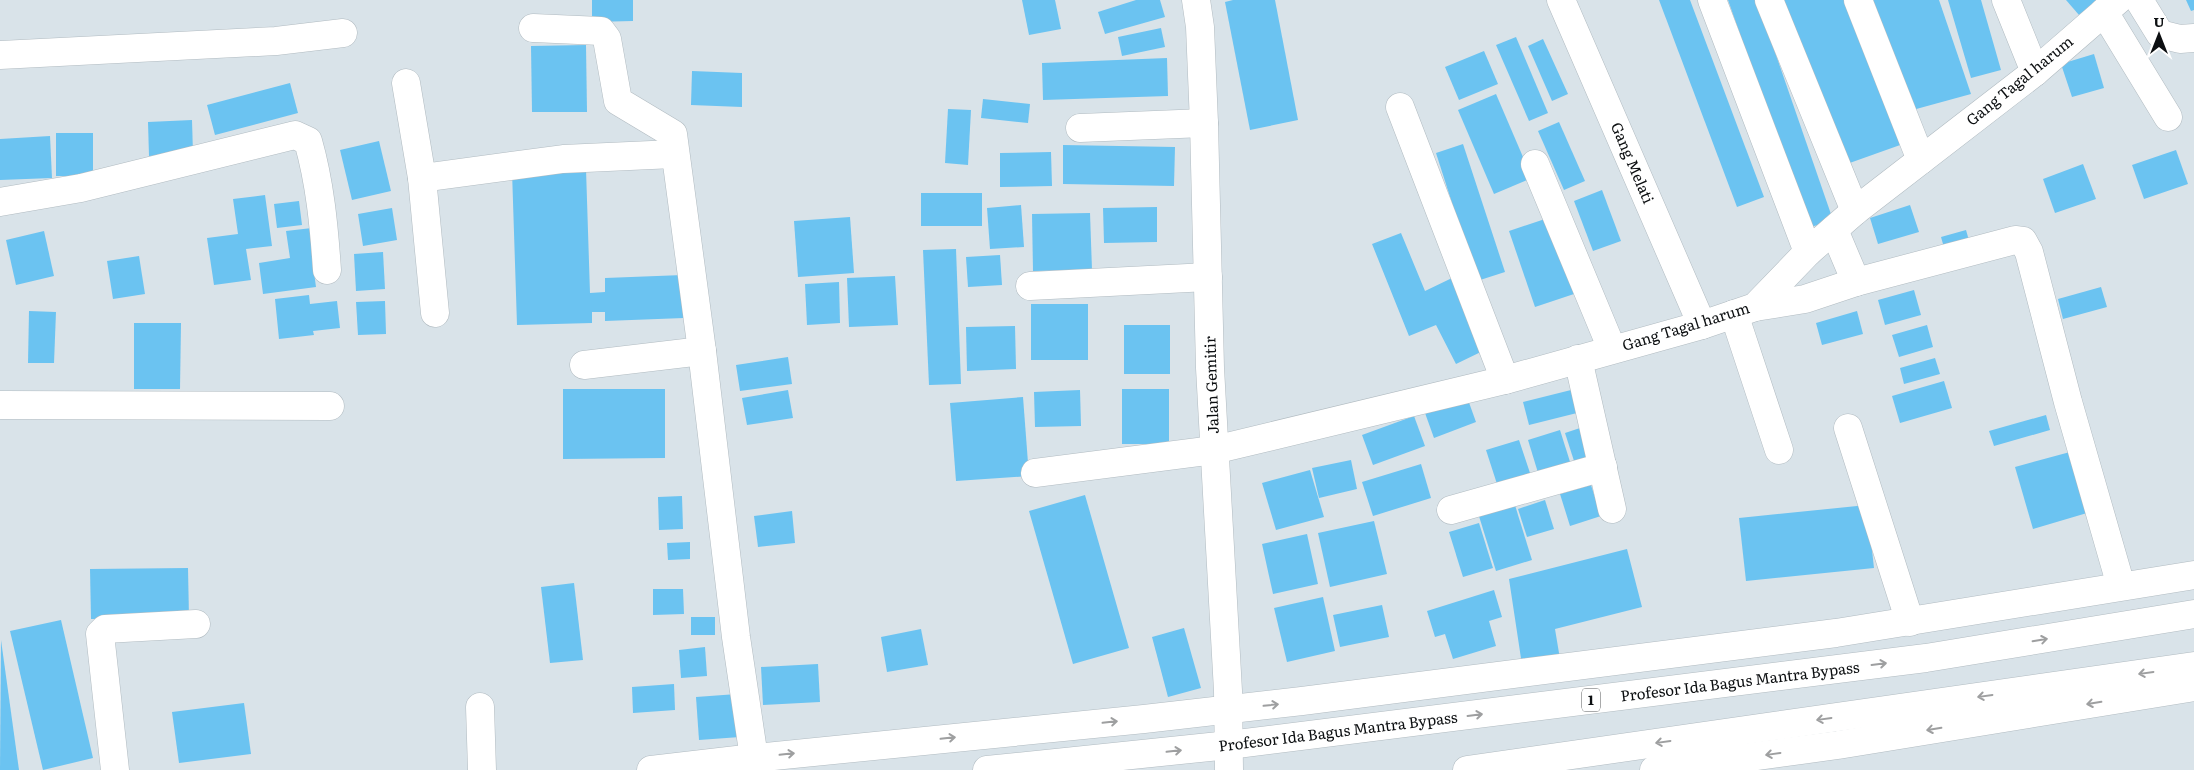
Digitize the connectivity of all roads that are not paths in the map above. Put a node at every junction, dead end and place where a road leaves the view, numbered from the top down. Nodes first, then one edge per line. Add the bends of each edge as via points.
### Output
1 (1561, 0) edge
2 (1712, 0) edge
3 (1769, 0) edge
4 (1858, 0) edge
5 (2006, 0) edge
6 (2139, 0) edge
7 (1199, 1) edge
8 (2111, 6) edge
9 (533, 28) dead end
10 (343, 33) dead end
11 (2194, 38) edge
12 (0, 55) edge
13 (2035, 72) junction
14 (406, 84) dead end
15 (1400, 107) dead end
16 (2168, 117) dead end
17 (1204, 123) junction
18 (1080, 128) dead end
19 (674, 154) junction
20 (1921, 160) junction
21 (1535, 164) dead end
22 (422, 178) junction
23 (0, 202) edge
24 (1855, 211) junction
25 (1834, 230) junction
26 (1808, 252) junction
27 (327, 270) dead end
28 (1208, 277) junction
29 (1856, 282) junction
30 (1030, 286) dead end
31 (1745, 310) junction
32 (435, 313) dead end
33 (1702, 325) junction
34 (1612, 349) junction
35 (702, 351) junction
36 (1578, 359) junction
37 (584, 365) dead end
38 (1505, 380) junction
39 (0, 405) edge
40 (330, 406) dead end
41 (1848, 428) dead end
42 (1214, 450) junction
43 (1779, 450) dead end
44 (1602, 467) junction
45 (1035, 473) dead end
46 (1612, 509) dead end
47 (1451, 510) dead end
48 (2194, 575) edge
49 (2121, 586) junction
50 (2194, 614) edge
51 (1910, 622) junction
52 (196, 624) dead end
53 (2194, 666) edge
54 (2194, 687) edge
55 (480, 707) dead end
56 (1228, 709) junction
57 (754, 758) junction
58 (1229, 758) edge
59 (1712, 766) edge
60 (114, 770) edge
61 (482, 770) edge
62 (651, 770) edge
63 (987, 770) edge
64 (1467, 770) edge
65 (1654, 770) edge

1 - 33 main road, Gang Melati
2 - 26 main road
3 - 24 main road
4 - 20 main road
5 - 13 main road
6 - 11 main road via 2160,34 2180,39
7 - 17 main road, Jalan Gemitir
8 - 13 main road, Gang Tagal harum
8 - 16 main road
9 - 19 main road via 601,31 607,38 618,101 672,134
10 - 12 main road via 276,42
13 - 20 main road, Gang Tagal harum
14 - 22 main road
15 - 38 main road
17 - 18 main road
17 - 28 main road, Jalan Gemitir
19 - 22 main road via 562,159
19 - 35 main road
20 - 24 main road, Gang Tagal harum
21 - 34 main road
22 - 32 main road
23 - 27 main road via 81,188 295,135 308,141 312,152 322,209
24 - 25 main road, Gang Tagal harum
25 - 26 main road, Gang Tagal harum
25 - 29 main road
26 - 31 main road, Gang Tagal harum
28 - 30 main road
28 - 42 main road, Jalan Gemitir
29 - 31 main road via 1804,299
29 - 49 main road via 2015,240 2023,241 2029,252
31 - 33 main road, Gang Tagal harum
31 - 43 main road
33 - 34 main road, Gang Tagal harum
34 - 36 main road, Gang Tagal harum
35 - 37 main road
35 - 57 main road
36 - 38 main road, Gang Tagal harum
36 - 44 main road
38 - 42 main road, Gang Tagal harum
39 - 40 main road
41 - 51 main road
42 - 45 main road, Gang Tagal harum
42 - 56 main road, Jalan Gemitir
44 - 46 main road
44 - 47 main road
48 - 49 main road
49 - 51 main road
58 -> 50 main road, Profesor Ida Bagus Mantra Bypass / 1 via 1926,658
56 -> 51 main road
52 - 60 main road via 102,631 100,640
53 -> 64 main road
54 -> 59 main road
55 - 61 main road
57 -> 56 main road
56 - 58 main road, Jalan Gemitir
57 - 62 main road
63 -> 58 main road, Profesor Ida Bagus Mantra Bypass / 1
59 - 65 main road

